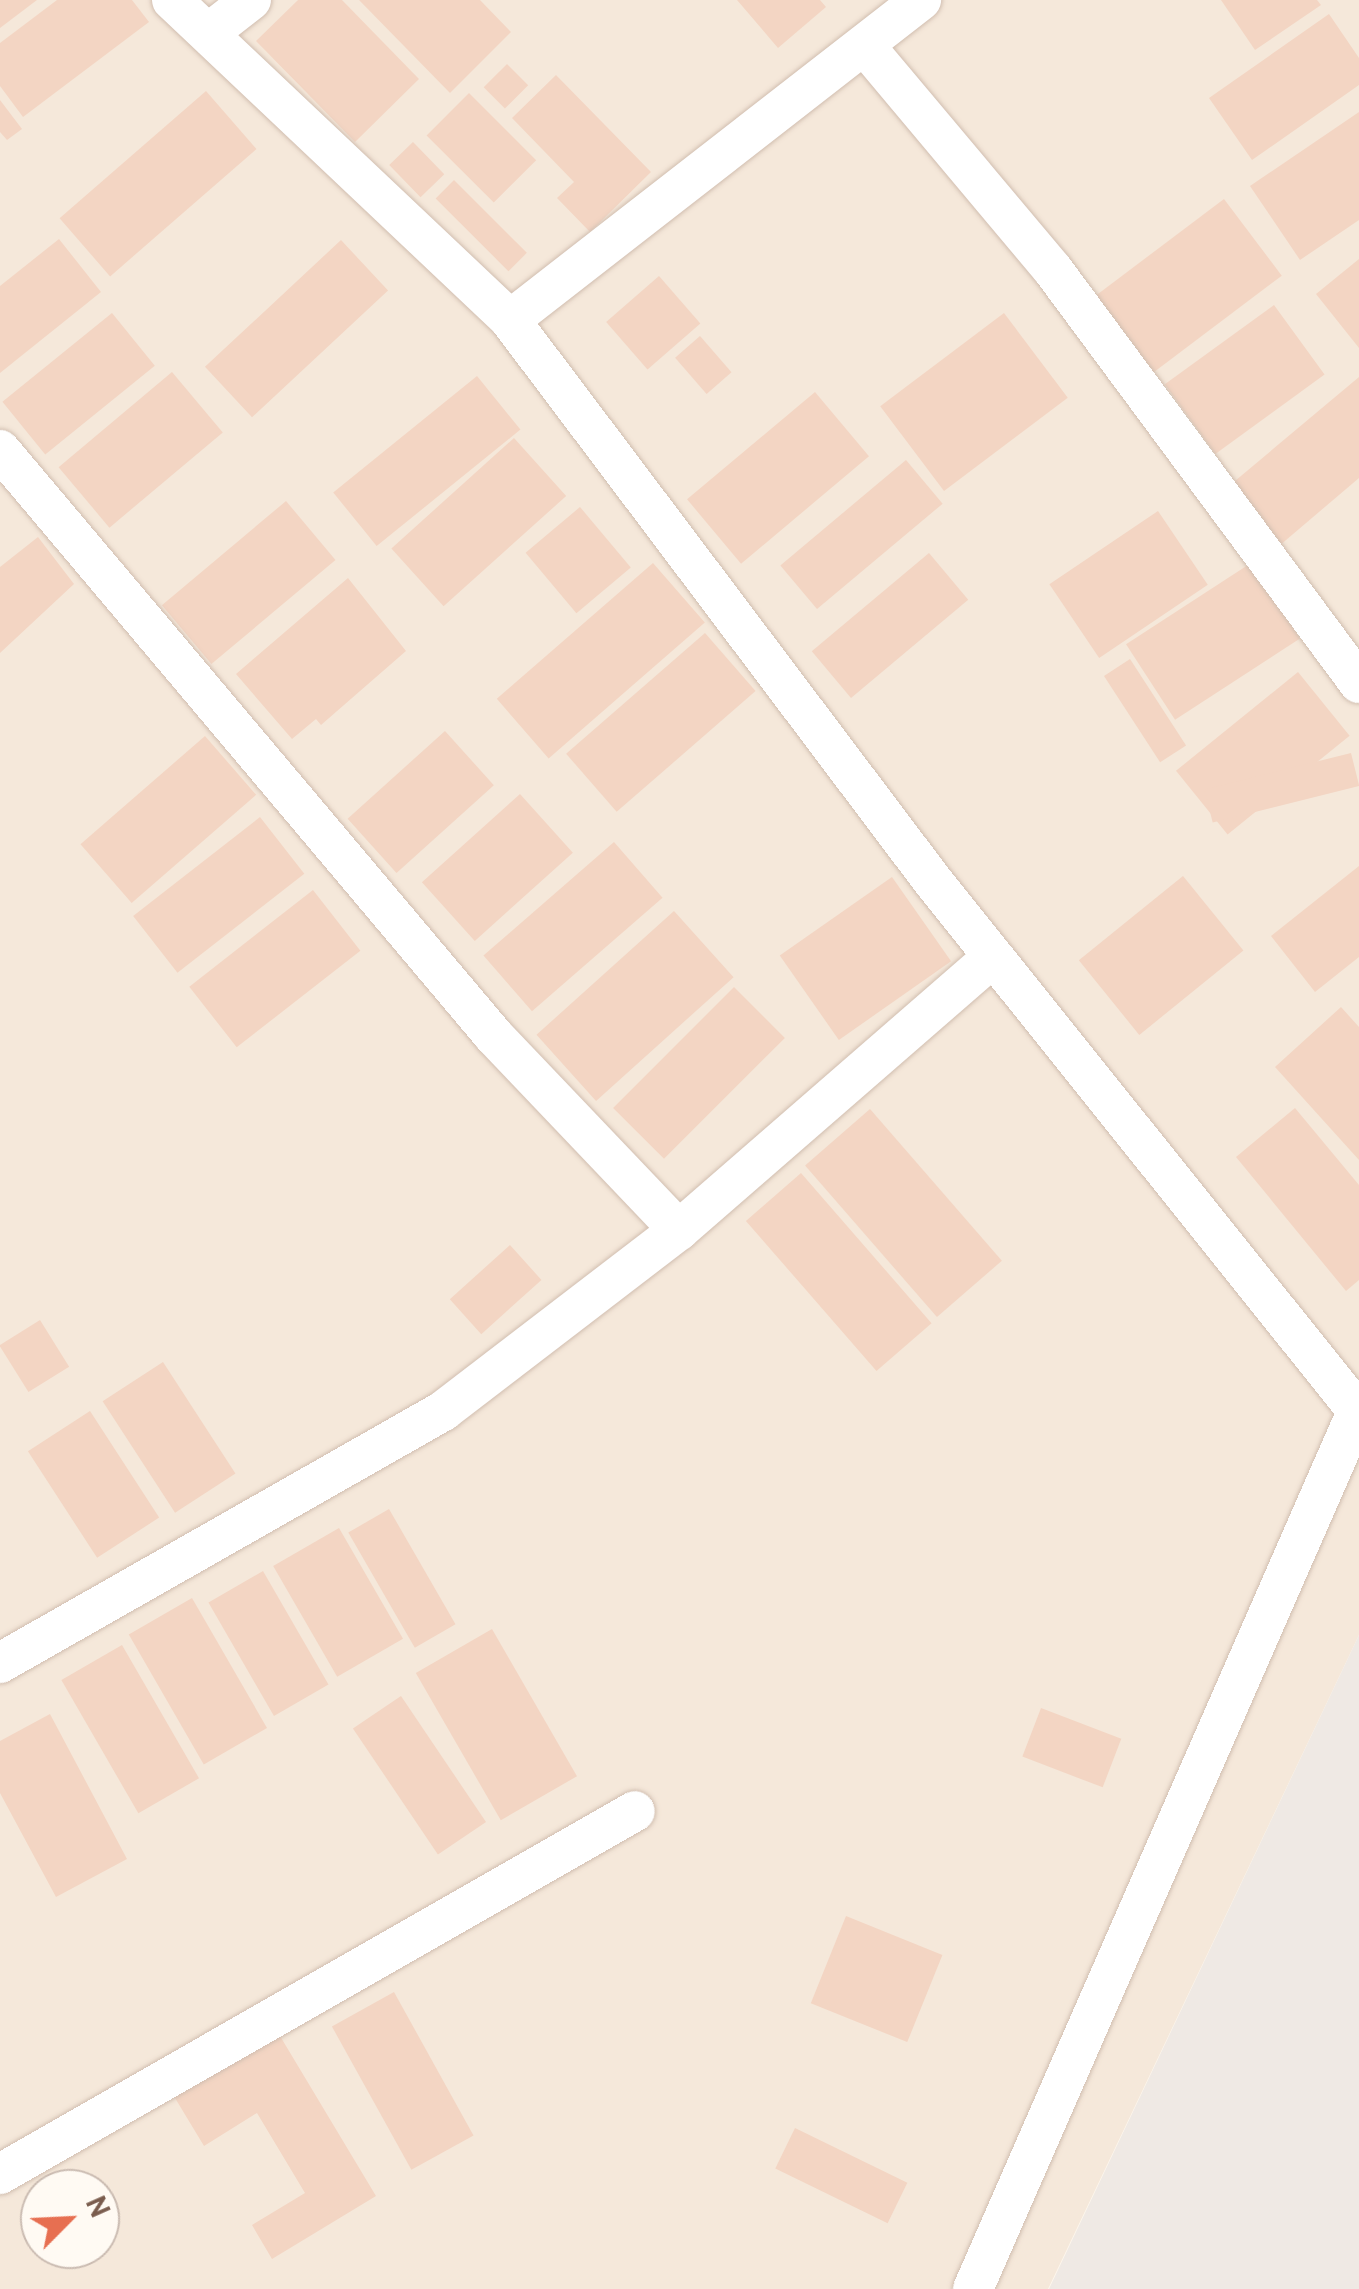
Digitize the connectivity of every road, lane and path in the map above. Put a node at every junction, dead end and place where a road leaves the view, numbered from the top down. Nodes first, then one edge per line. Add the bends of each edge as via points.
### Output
1 (172, 0) edge
2 (251, 0) edge
3 (921, 0) edge
4 (210, 32) junction
5 (865, 46) junction
6 (510, 320) junction
7 (0, 450) edge
8 (1359, 683) edge
9 (993, 957) junction
10 (679, 1230) junction
11 (1358, 1410) edge
12 (0, 1662) edge
13 (635, 1811) dead end
14 (0, 2174) edge
15 (973, 2289) edge

1 - 4 street
2 - 4 street
3 - 5 street
4 - 6 street
5 - 6 street
5 - 8 street via 1053,270
6 - 9 street
7 - 10 street via 494,1036
9 - 10 street
9 - 11 street
10 - 12 street via 443,1411
11 - 15 street
13 - 14 street

